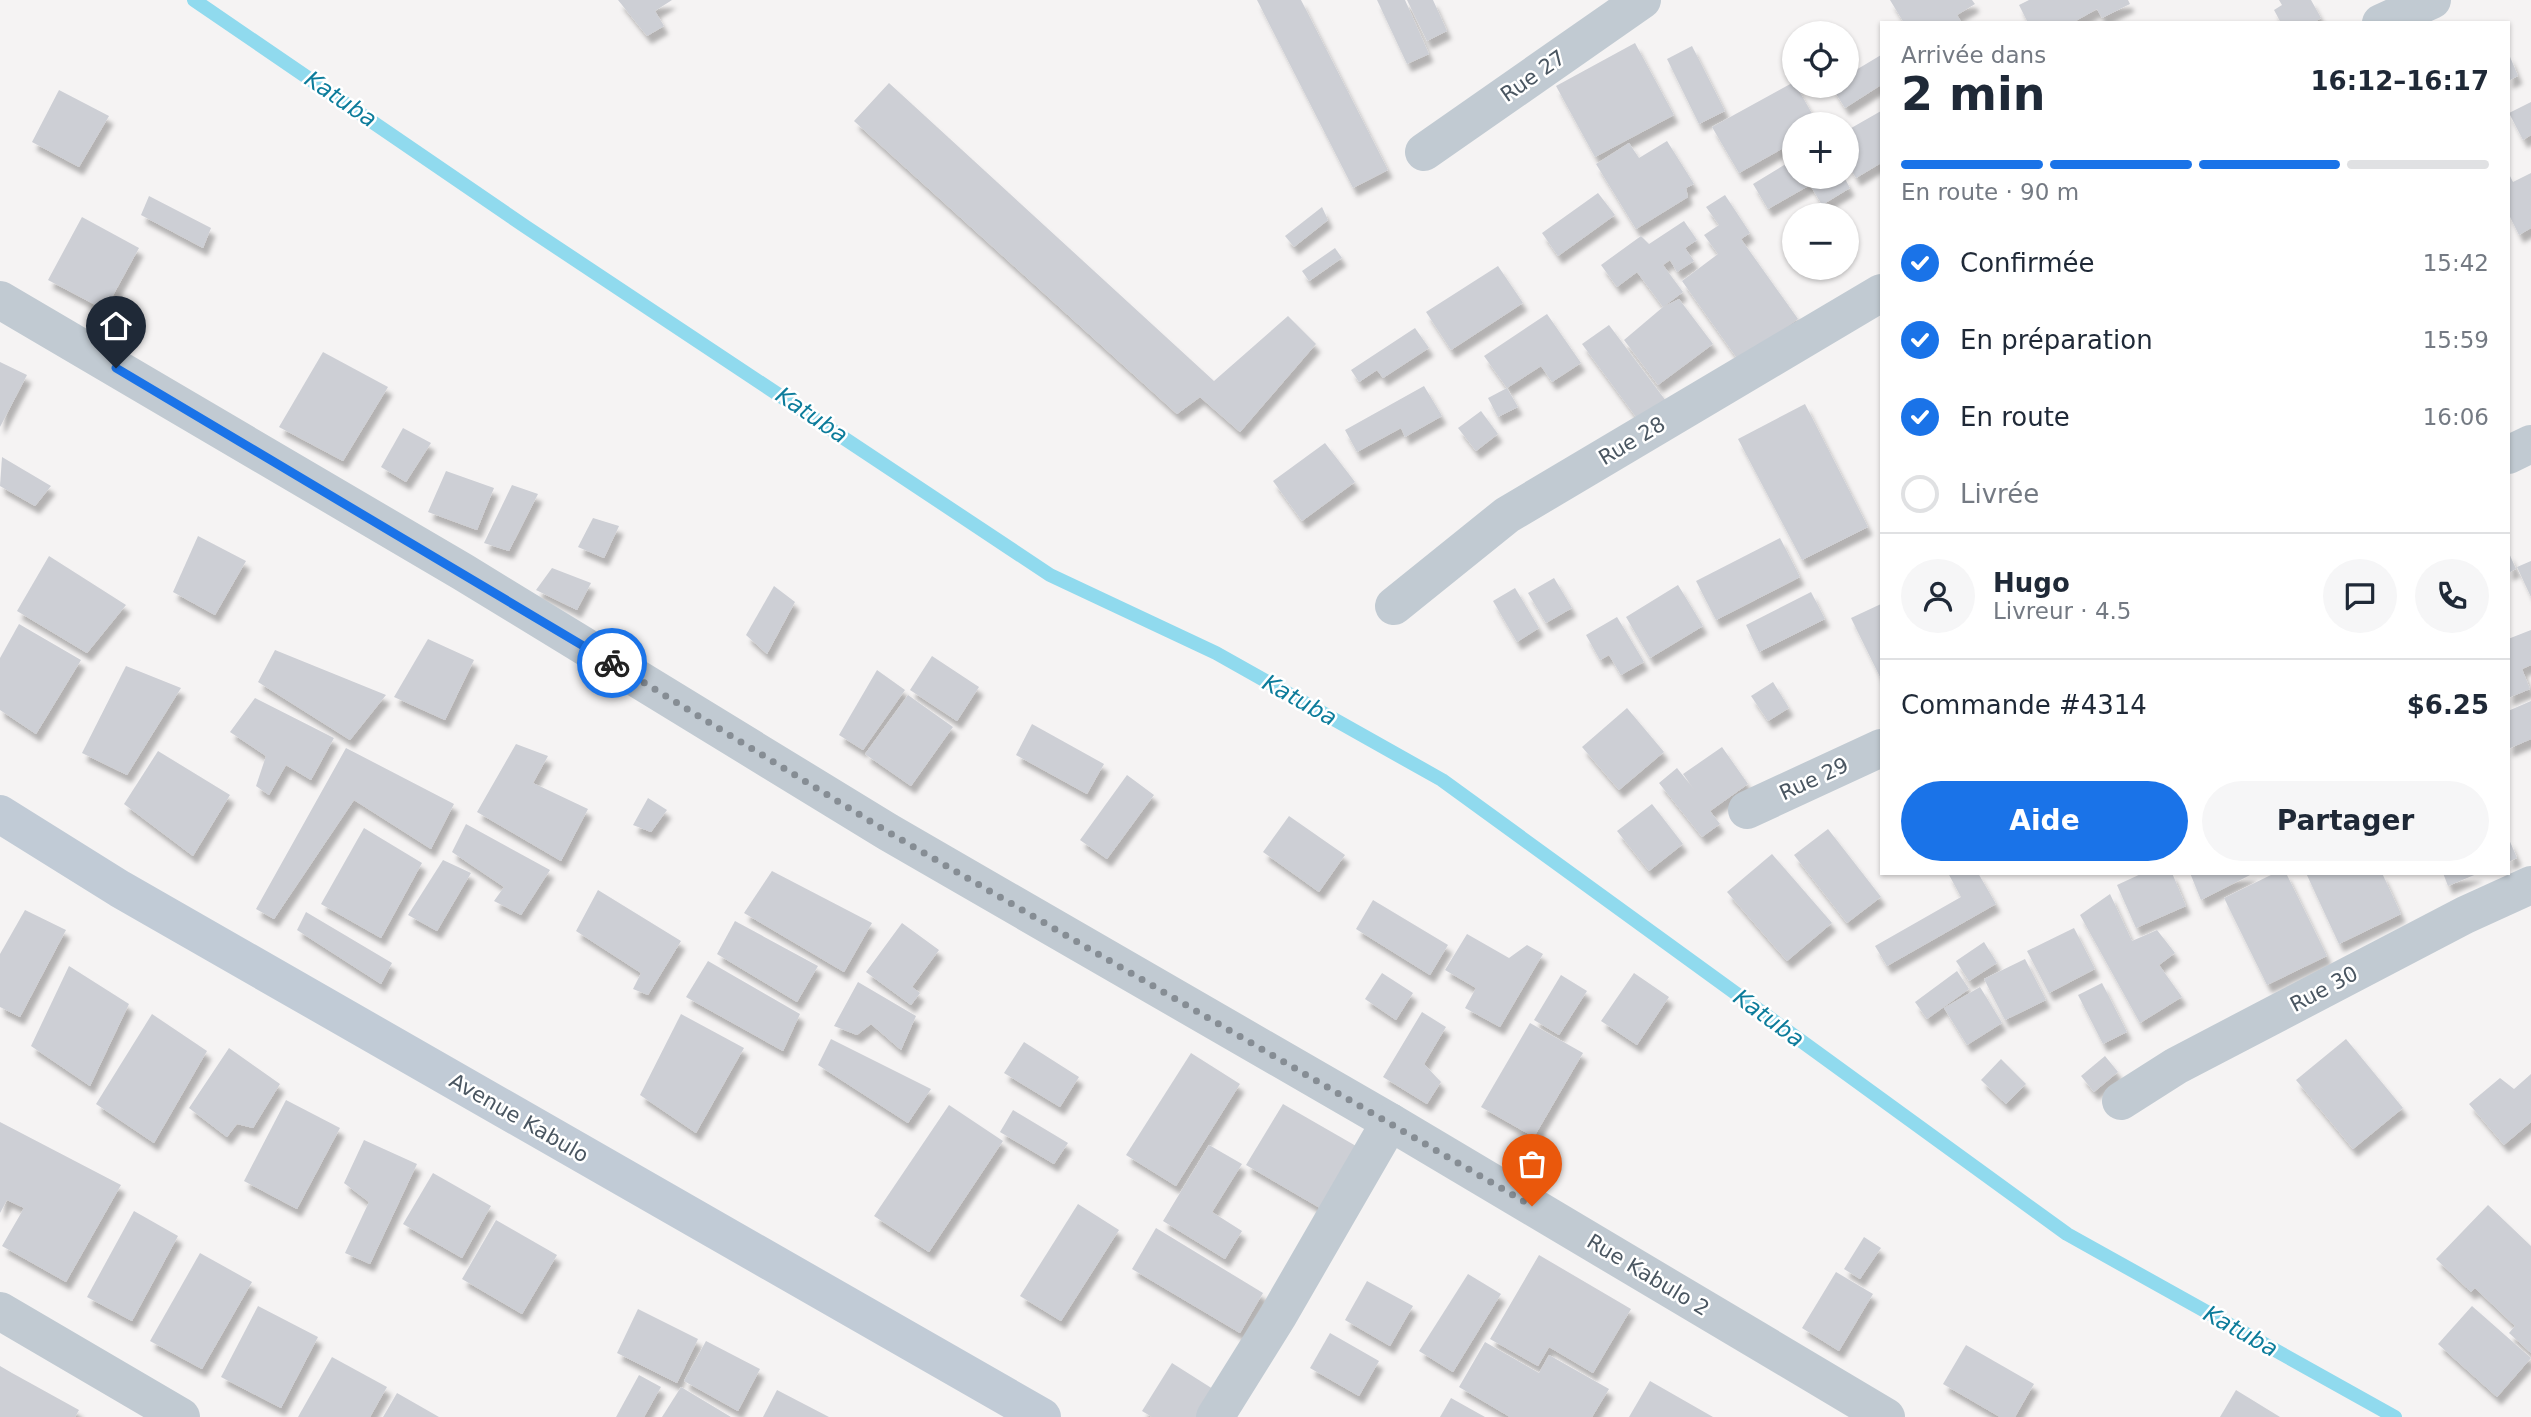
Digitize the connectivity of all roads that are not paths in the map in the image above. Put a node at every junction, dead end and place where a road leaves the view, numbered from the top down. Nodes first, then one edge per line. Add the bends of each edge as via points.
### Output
1 (1642, 0) edge
2 (2432, 0) edge
3 (2385, 21) edge
4 (1424, 152) dead end
5 (1880, 294) edge
6 (0, 300) edge
7 (2531, 444) edge
8 (2510, 454) edge
9 (1394, 606) dead end
10 (1880, 748) edge
11 (1747, 810) dead end
12 (0, 814) edge
13 (2531, 884) edge
14 (2121, 1101) dead end
15 (1390, 1122) junction
16 (0, 1311) edge
17 (181, 1417) edge
18 (1042, 1417) edge
19 (1215, 1417) edge
20 (1886, 1417) edge

1 - 4 street, Rue 27
2 - 3 street
5 - 9 street, Rue 28 via 1507,515
6 - 15 street, Rue Kabulo 2 via 463,572 888,832
7 - 8 street
10 - 11 street, Rue 29
12 - 18 street, Avenue Kabulo via 120,889
13 - 14 street, Rue 30 via 2176,1066
15 - 19 street
15 - 20 street, Rue Kabulo 2
16 - 17 street

